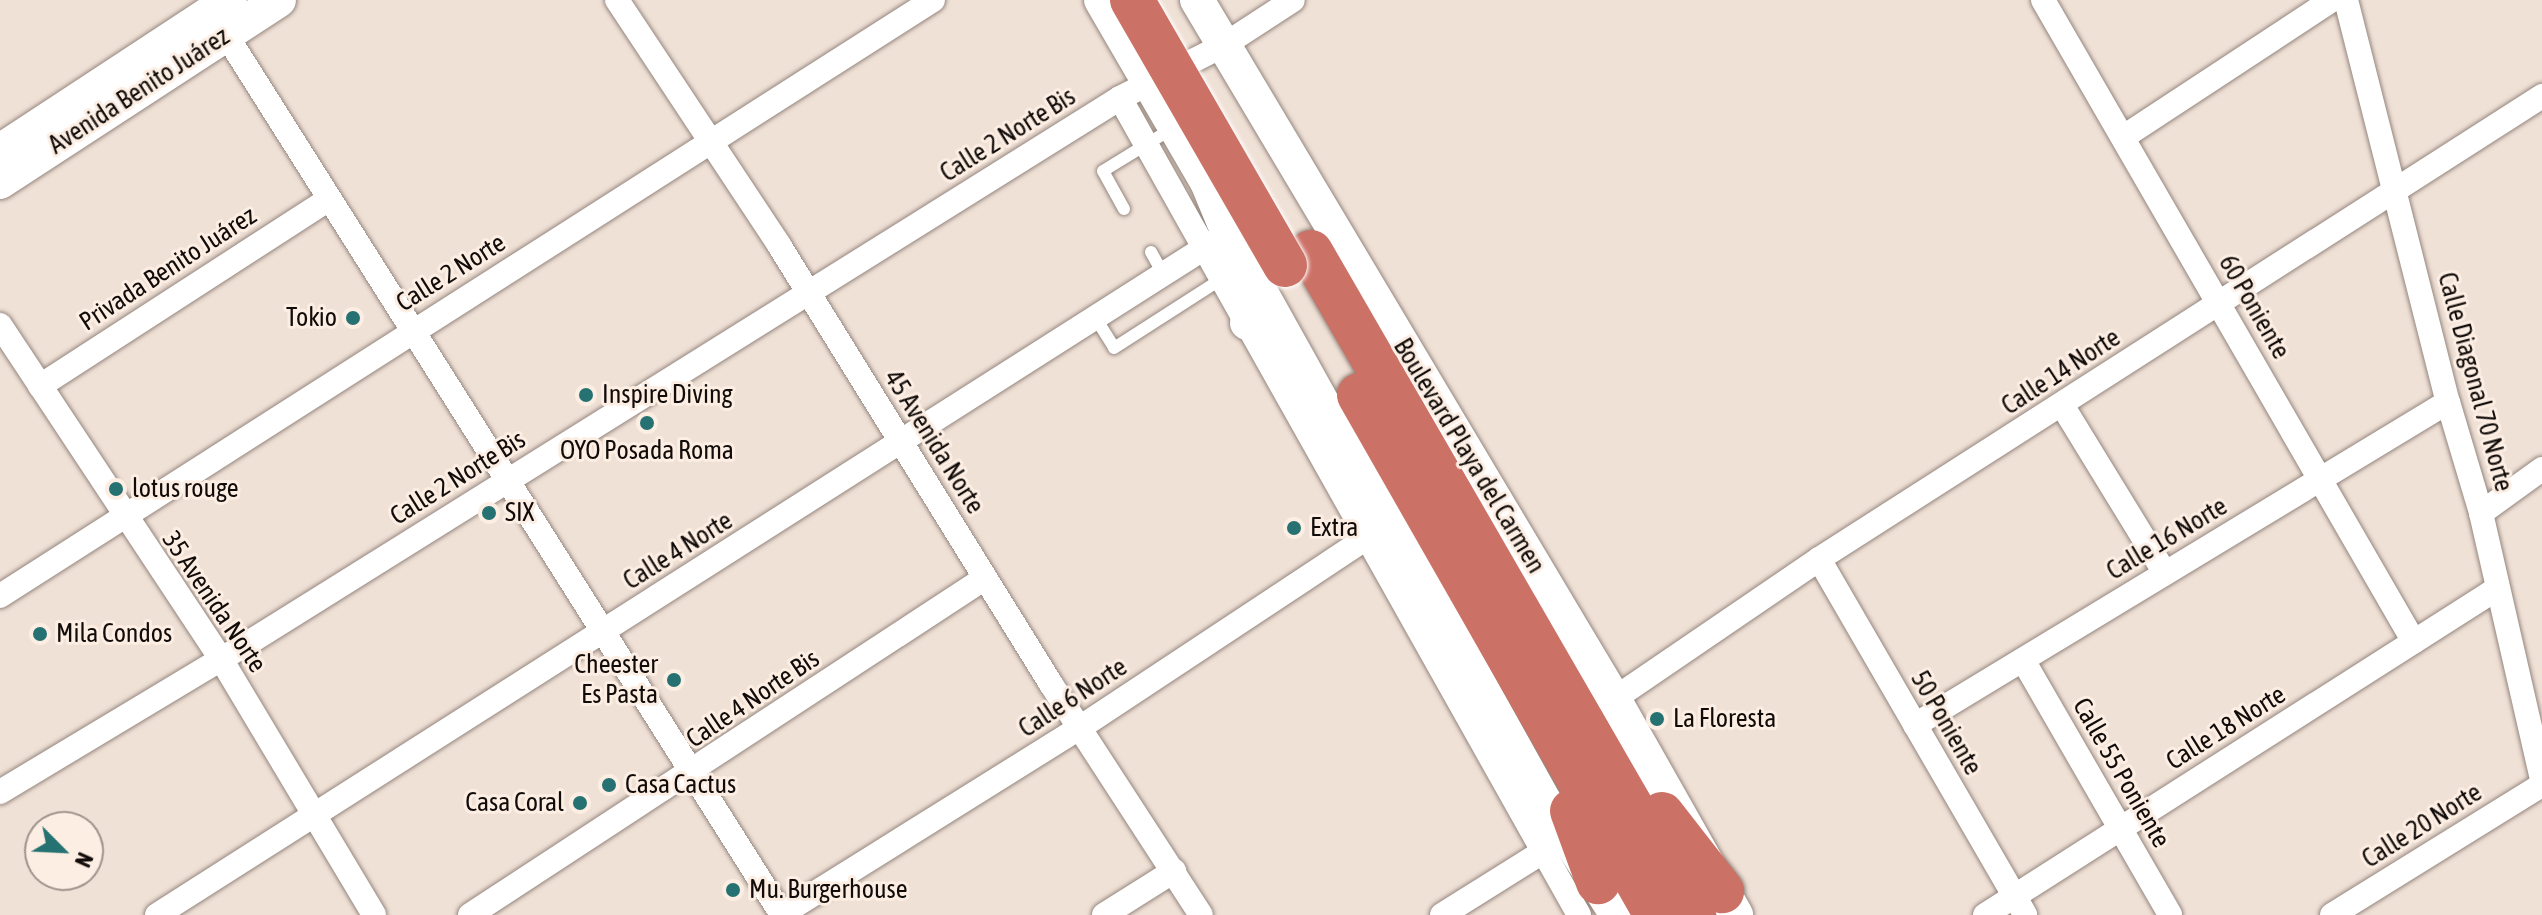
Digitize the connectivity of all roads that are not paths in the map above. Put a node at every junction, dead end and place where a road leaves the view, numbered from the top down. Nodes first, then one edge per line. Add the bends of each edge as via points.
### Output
1 (279, 0) edge
2 (617, 0) edge
3 (933, 0) edge
4 (1101, 0) edge
5 (1132, 0) edge
6 (1162, 0) edge
7 (1197, 0) edge
8 (1293, 0) edge
9 (2043, 0) edge
10 (2332, 0) edge
11 (2346, 0) edge
12 (218, 12) edge
13 (1224, 45) junction
14 (1134, 90) junction
15 (2542, 96) edge
16 (1160, 135) junction
17 (2125, 136) junction
18 (711, 142) junction
19 (0, 151) edge
20 (0, 182) edge
21 (2396, 191) junction
22 (327, 200) junction
23 (1124, 209) dead end
24 (1217, 240) junction
25 (1151, 252) dead end
26 (1268, 268) junction
27 (1163, 274) junction
28 (809, 292) junction
29 (2219, 304) junction
30 (1095, 317) junction
31 (1247, 323) joint
32 (0, 325) edge
33 (413, 330) junction
34 (40, 386) junction
35 (1284, 391) junction
36 (2448, 402) junction
37 (2062, 405) junction
38 (1327, 408) junction
39 (903, 444) junction
40 (2542, 469) edge
41 (2322, 479) junction
42 (507, 481) junction
43 (2481, 513) junction
44 (123, 517) junction
45 (1380, 530) junction
46 (1819, 559) junction
47 (2165, 573) junction
48 (985, 578) junction
49 (2498, 588) junction
50 (0, 596) edge
51 (601, 633) junction
52 (2414, 642) junction
53 (221, 659) junction
54 (2023, 660) junction
55 (1543, 685) junction
56 (1614, 699) junction
57 (1915, 725) junction
58 (1081, 727) junction
59 (693, 773) junction
60 (2542, 782) edge
61 (0, 792) edge
62 (317, 816) junction
63 (2120, 828) junction
64 (1554, 844) junction
65 (1174, 871) junction
66 (1598, 904) edge
67 (2020, 906) edge
68 (1717, 907) edge
69 (157, 915) edge
70 (374, 915) edge
71 (470, 915) edge
72 (781, 915) edge
73 (1104, 915) edge
74 (1201, 915) edge
75 (1442, 915) edge
76 (1656, 915) edge
77 (1985, 915) edge
78 (2170, 915) edge
79 (2332, 915) edge

1 - 12 main road, Avenida Benito Juárez
2 - 18 street, 45 Avenida Norte
3 - 18 street, Calle 2 Norte
4 - 14 main road
5 - 26 highway, bridge
6 - 26 highway
7 - 13 main road, Boulevard Playa del Carmen
8 - 13 street
9 - 17 street, 60 Poniente
10 - 17 street
11 - 21 street, Calle Diagonal 70 Norte
12 - 19 main road, Avenida Benito Juárez
12 - 20 main road, Avenida Benito Juárez
12 - 22 street
13 - 14 street
13 - 56 main road, Boulevard Playa del Carmen
14 - 16 main road
14 - 28 street, Calle 2 Norte Bis
15 - 21 street, Calle 14 Norte
16 - 23 lane via 1103,171
16 - 24 main road via 1207,182
17 - 29 street, 60 Poniente
18 - 28 street, 45 Avenida Norte
18 - 33 street, Calle 2 Norte
21 - 29 street, Calle 14 Norte
21 - 36 street, Calle Diagonal 70 Norte
22 - 33 street
22 - 34 street, Privada Benito Juárez
24 - 26 main road
24 - 27 street, Calle 4 Norte
25 - 27 lane
26 - 30 lane via 1114,348
26 - 31 main road
26 - 38 main road
26 - 55 highway
27 - 30 street, Calle 4 Norte
28 - 39 street, 45 Avenida Norte
28 - 42 street, Calle 2 Norte Bis
29 - 37 street, Calle 14 Norte
29 - 41 street, 60 Poniente
30 - 39 street, Calle 4 Norte
31 - 35 street
32 - 34 street, 35 Avenida Norte
33 - 42 street
33 - 44 street, Calle 2 Norte
34 - 44 street, 35 Avenida Norte
35 - 38 main road
35 - 45 street
36 - 41 street, Calle 16 Norte
36 - 43 street, Calle Diagonal 70 Norte
37 - 46 street, Calle 14 Norte
37 - 47 street
38 - 45 main road
39 - 48 street, 45 Avenida Norte
39 - 51 street, Calle 4 Norte
40 - 43 street
41 - 47 street, Calle 16 Norte
41 - 52 street, 60 Poniente
42 - 51 street
42 - 53 street, Calle 2 Norte Bis
43 - 49 street, Calle Diagonal 70 Norte
44 - 50 street, Calle 2 Norte
44 - 53 street, 35 Avenida Norte
45 - 58 street, Calle 6 Norte
45 - 64 main road
46 - 56 street, Calle 14 Norte
46 - 57 street, 50 Poniente
47 - 54 street, Calle 16 Norte
48 - 58 street, 45 Avenida Norte
48 - 59 street, Calle 4 Norte Bis
49 - 52 street, Calle 18 Norte
49 - 60 street, Calle Diagonal 70 Norte
51 - 59 street
51 - 62 street, Calle 4 Norte
52 - 63 street, Calle 18 Norte
53 - 61 street, Calle 2 Norte Bis
53 - 62 street, 35 Avenida Norte
54 - 57 street, Calle 16 Norte
54 - 63 street, Calle 55 Poniente
55 - 66 highway
55 - 68 highway
55 - 76 highway
56 - 68 main road, Boulevard Playa del Carmen
57 - 67 street, 50 Poniente
58 - 65 street, 45 Avenida Norte
58 - 72 street, Calle 6 Norte
59 - 71 street, Calle 4 Norte Bis
59 - 72 street
60 - 79 street, Calle 20 Norte
62 - 69 street, Calle 4 Norte
62 - 70 street, 35 Avenida Norte
63 - 67 street, Calle 18 Norte
63 - 78 street, Calle 55 Poniente
64 - 66 main road
64 - 75 street
65 - 73 street
65 - 74 street, 45 Avenida Norte
67 - 77 street, Calle 18 Norte

